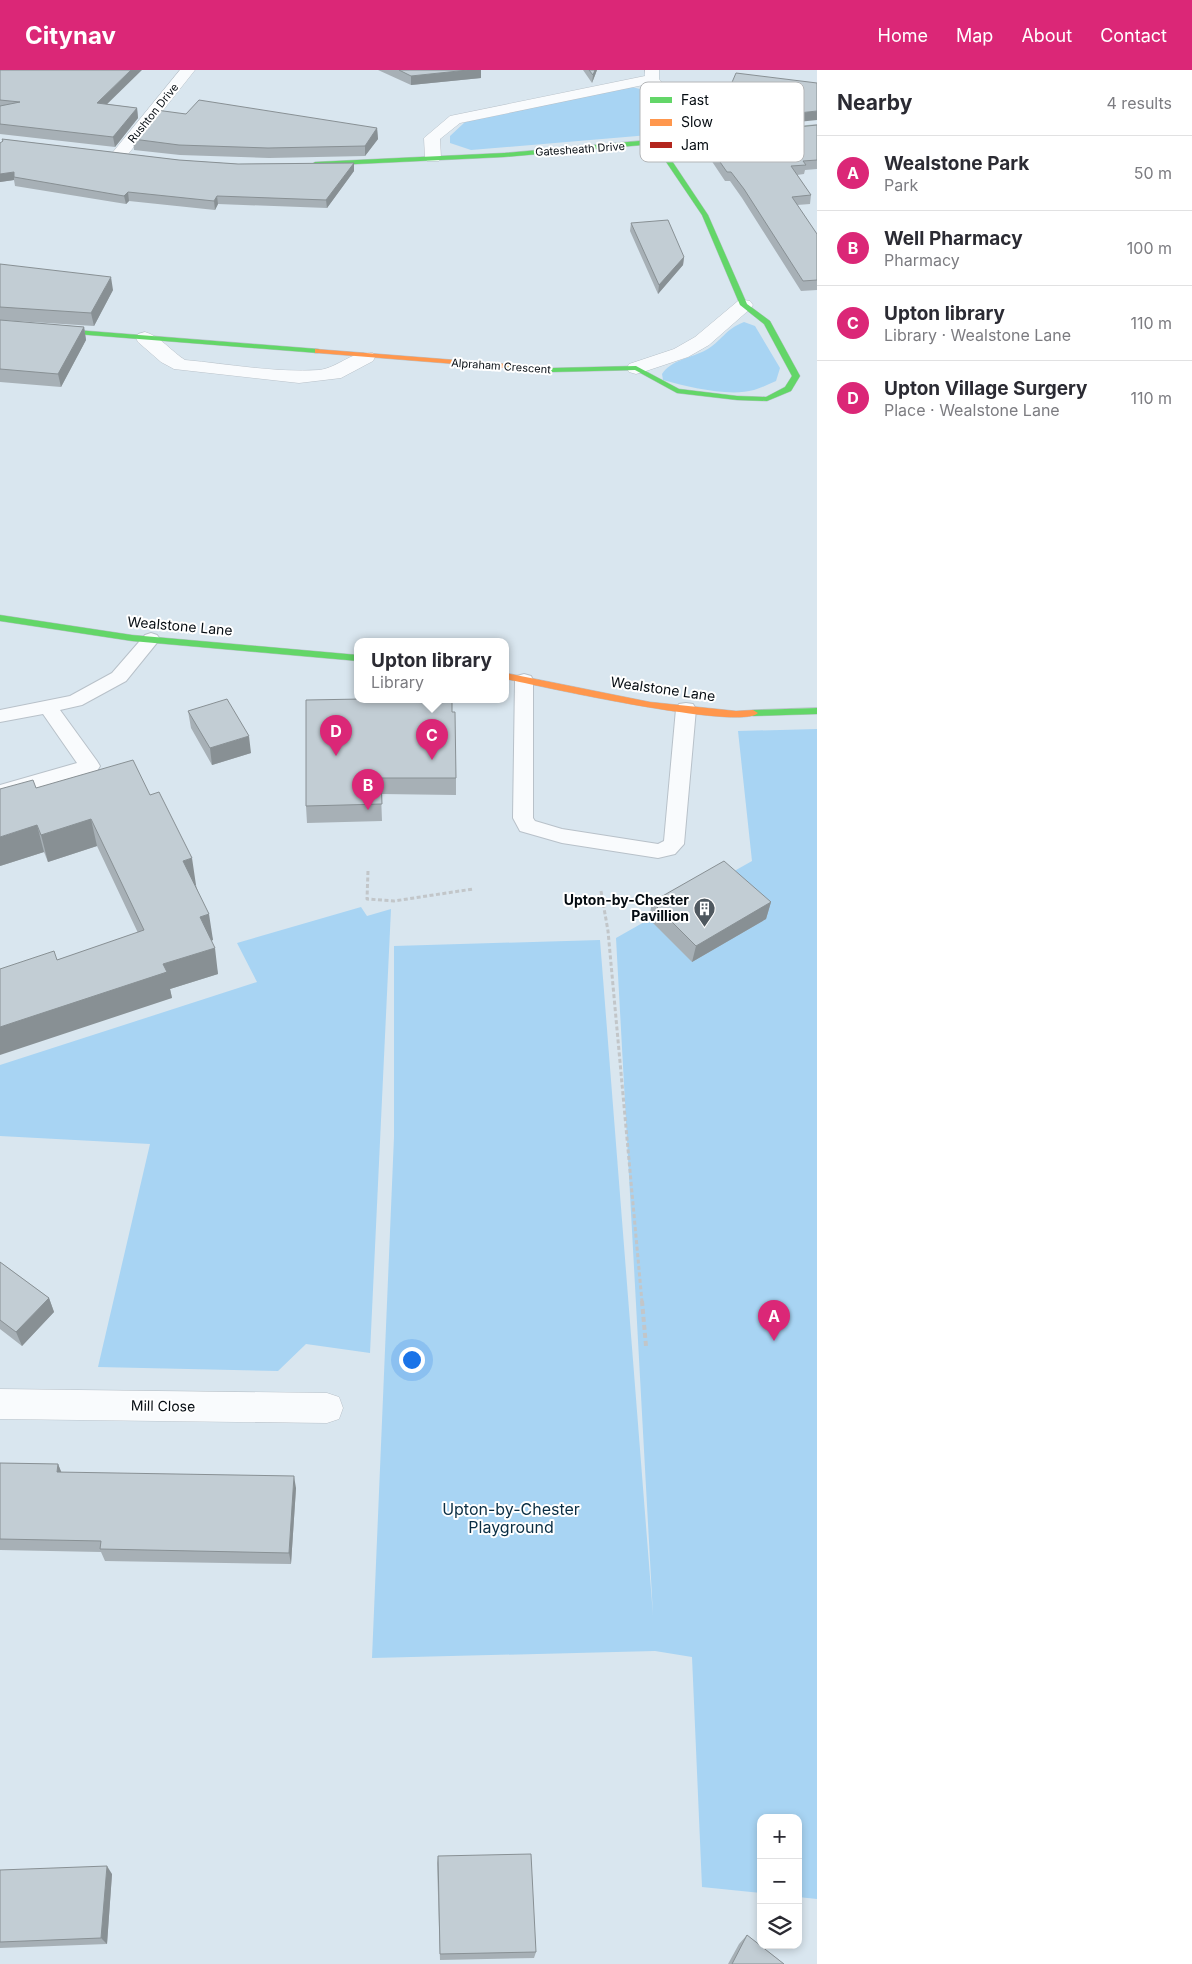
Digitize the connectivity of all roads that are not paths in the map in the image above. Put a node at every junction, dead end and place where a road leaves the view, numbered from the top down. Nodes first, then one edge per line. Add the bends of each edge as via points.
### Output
1 (188, 70) edge
2 (652, 74) edge
3 (817, 127) edge
4 (804, 128) edge
5 (640, 145) edge
6 (114, 154) joint
7 (136, 157) edge
8 (433, 158) junction
9 (669, 162) edge
10 (307, 164) edge
11 (744, 305) junction
12 (0, 326) edge
13 (145, 338) junction
14 (366, 357) junction
15 (636, 368) junction
16 (0, 618) edge
17 (151, 639) junction
18 (354, 658) edge
19 (515, 678) edge
20 (48, 707) junction
21 (686, 709) junction
22 (817, 711) edge
23 (0, 716) edge
24 (0, 792) edge
25 (0, 1404) edge
26 (327, 1408) dead end

1 - 6 street, Rushton Drive
2 - 8 street via 455,119 432,138
3 - 4 street, Gatesheath Drive
5 - 8 street, Gatesheath Drive
6 - 7 street
8 - 10 street, Gatesheath Drive via 383,163
9 - 11 street via 705,215
11 - 15 street, Alpraham Crescent via 702,341 682,353
11 - 15 street via 767,323 796,376 788,389 767,399 677,391
12 - 13 street, Alpraham Crescent
13 - 14 street, Alpraham Crescent
13 - 14 street via 168,358 181,364 299,377 334,374
14 - 15 street, Alpraham Crescent via 553,370
16 - 17 street, Wealstone Lane
17 - 18 street, Wealstone Lane
17 - 20 lane via 119,677 75,701
19 - 21 street, Wealstone Lane
19 - 21 lane via 523,818 527,826 562,836 658,851 674,844
20 - 23 lane
20 - 24 lane via 90,766
21 - 22 street, Wealstone Lane via 736,714
25 - 26 street, Mill Close

